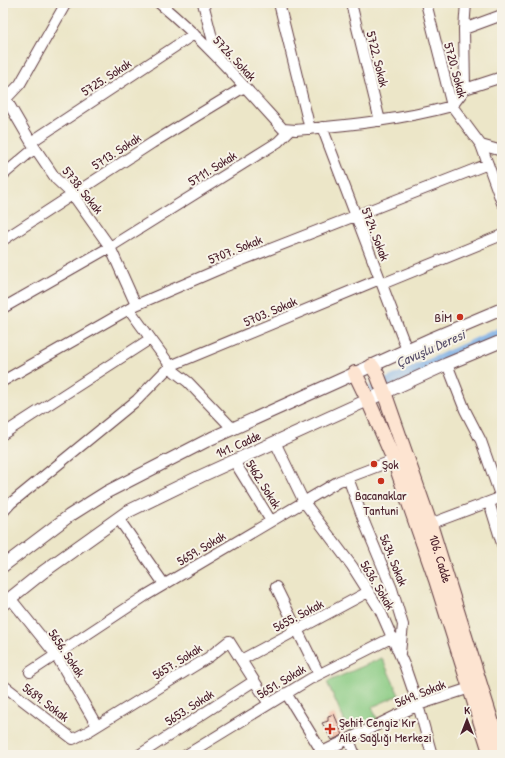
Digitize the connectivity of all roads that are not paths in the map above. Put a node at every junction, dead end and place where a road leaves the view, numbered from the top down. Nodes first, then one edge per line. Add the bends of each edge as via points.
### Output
1 (66, 3) edge
2 (159, 3) edge
3 (203, 3) edge
4 (279, 3) edge
5 (351, 3) edge
6 (426, 3) edge
7 (466, 3) edge
8 (502, 15) edge
9 (464, 29) junction
10 (194, 34) junction
11 (217, 57) junction
12 (502, 77) edge
13 (244, 87) junction
14 (465, 90) junction
15 (4, 98) edge
16 (452, 106) junction
17 (380, 121) junction
18 (322, 127) junction
19 (310, 129) junction
20 (290, 130) junction
21 (33, 145) junction
22 (481, 145) junction
23 (502, 150) edge
24 (488, 164) junction
25 (3, 176) edge
26 (73, 195) junction
27 (502, 203) edge
28 (356, 216) junction
29 (502, 235) edge
30 (3, 240) edge
31 (110, 247) junction
32 (381, 282) junction
33 (132, 307) junction
34 (3, 308) edge
35 (502, 309) edge
36 (150, 339) junction
37 (502, 340) edge
38 (407, 350) junction
39 (447, 364) junction
40 (170, 366) junction
41 (375, 370) junction
42 (356, 377) junction
43 (3, 381) edge
44 (384, 392) junction
45 (368, 400) junction
46 (232, 429) junction
47 (3, 434) edge
48 (275, 442) junction
49 (394, 460) junction
50 (234, 461) junction
51 (348, 478) junction
52 (502, 498) edge
53 (304, 502) junction
54 (489, 502) junction
55 (3, 512) edge
56 (118, 518) junction
57 (271, 521) junction
58 (430, 524) junction
59 (502, 544) edge
60 (3, 566) edge
61 (164, 584) junction
62 (276, 587) dead end
63 (368, 592) junction
64 (6, 601) edge
65 (298, 630) junction
66 (393, 637) junction
67 (56, 655) junction
68 (400, 655) junction
69 (241, 660) junction
70 (30, 672) dead end
71 (320, 674) junction
72 (254, 681) junction
73 (3, 685) edge
74 (470, 688) junction
75 (286, 693) junction
76 (269, 704) junction
77 (418, 705) junction
78 (97, 726) junction
79 (73, 739) joint
80 (349, 740) junction
81 (200, 751) edge
82 (319, 754) edge
83 (139, 755) edge
84 (186, 755) edge
85 (355, 755) edge
86 (432, 755) edge
87 (491, 755) edge
88 (502, 755) edge

1 - 15 street via 20,84
2 - 10 street, 5726. Sokak
3 - 11 street
4 - 19 street
5 - 17 street, 5722. Sokak
6 - 16 street, 5720. Sokak
7 - 9 street
8 - 9 street
9 - 14 street
10 - 11 street, 5726. Sokak
10 - 21 street, 5725. Sokak
11 - 13 street, 5726. Sokak
12 - 14 street
13 - 20 street, 5726. Sokak via 283,129
13 - 26 street, 5713. Sokak
14 - 16 street
15 - 21 street, 5738. Sokak
16 - 17 street
16 - 22 street, 5720. Sokak
17 - 18 street
18 - 19 street
18 - 28 street, 5724. Sokak
19 - 20 street
20 - 31 street, 5711. Sokak via 278,142
21 - 25 street, 5725. Sokak
21 - 26 street, 5738. Sokak via 56,179
22 - 23 street
22 - 24 street, 5720. Sokak
24 - 27 street, 5720. Sokak
24 - 28 street, 5707. Sokak
26 - 30 street, 5713. Sokak
26 - 31 street, 5738. Sokak
28 - 32 street, 5724. Sokak
28 - 33 street, 5707. Sokak via 222,268
29 - 32 street, 5703. Sokak
31 - 33 street, 5738. Sokak
31 - 34 street, 5711. Sokak
32 - 38 street, 5724. Sokak
32 - 40 street, 5703. Sokak
33 - 36 street, 5738. Sokak
33 - 43 street, 5707. Sokak
35 - 38 street, 141. Cadde
36 - 40 street, 5738. Sokak
36 - 47 street
37 - 39 street, 141. Cadde
38 - 41 street, 141. Cadde
39 - 44 street, 141. Cadde
39 - 52 street via 465,410 481,441
40 - 46 street, 5738. Sokak
40 - 55 street via 138,400
41 - 42 street, 141. Cadde
41 - 44 main road, 106. Cadde
42 - 45 main road, 106. Cadde
42 - 46 street, 141. Cadde
44 - 45 street, 141. Cadde
44 - 58 main road, 106. Cadde
45 - 48 street, 141. Cadde
45 - 49 main road, 106. Cadde
46 - 60 street, 141. Cadde via 107,492 68,516
48 - 50 street, 141. Cadde
48 - 53 street, 5636. Sokak
49 - 51 street, 5659. Sokak
49 - 74 main road, 106. Cadde
50 - 56 street, 141. Cadde
50 - 57 street, 5462. Sokak
51 - 53 street, 5659. Sokak
51 - 68 street, 5634. Sokak via 392,589 403,625
52 - 54 street
53 - 57 street, 5659. Sokak
53 - 63 street, 5636. Sokak via 352,566
54 - 58 street
54 - 59 street
56 - 61 street
56 - 64 street, 141. Cadde
57 - 61 street, 5659. Sokak
58 - 88 main road, 106. Cadde
61 - 67 street, 5659. Sokak
62 - 65 street
63 - 65 street, 5655. Sokak
63 - 66 street, 5636. Sokak
64 - 67 street, 5656. Sokak
65 - 69 street, 5655. Sokak
65 - 71 street
66 - 68 street, 5636. Sokak
66 - 71 street, 5651. Sokak
67 - 70 street, 5659. Sokak
67 - 78 street, 5656. Sokak
68 - 77 street, 5636. Sokak
69 - 72 street, 5657. Sokak
69 - 78 street, 5657. Sokak via 229,641 209,657
71 - 75 street, 5651. Sokak
72 - 76 street, 5657. Sokak
72 - 83 street, 5653. Sokak
73 - 79 street, 5689. Sokak
74 - 77 street, 5649. Sokak
74 - 87 main road, 106. Cadde
75 - 76 street, 5651. Sokak
75 - 82 street
76 - 81 street, 5651. Sokak
77 - 80 street, 5649. Sokak
77 - 86 street, 5636. Sokak
78 - 79 street, 5657. Sokak
80 - 82 street, 5649. Sokak
80 - 85 street
81 - 84 street, 5651. Sokak

